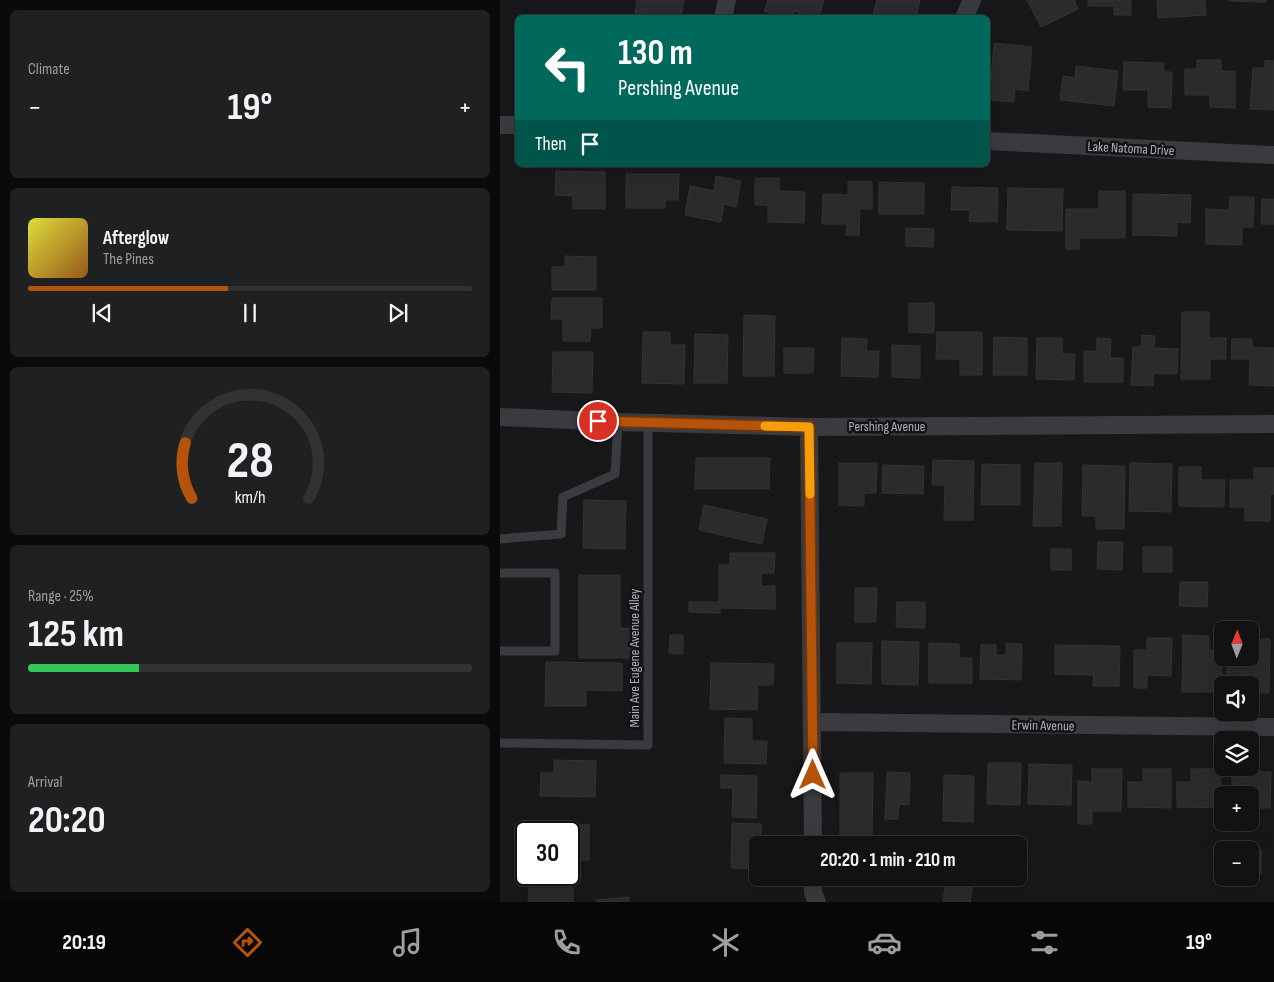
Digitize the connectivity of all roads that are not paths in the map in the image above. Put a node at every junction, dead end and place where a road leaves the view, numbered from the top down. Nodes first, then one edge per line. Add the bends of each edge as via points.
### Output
1 (727, 0) edge
2 (972, 0) edge
3 (724, 15) edge
4 (965, 15) edge
5 (500, 125) edge
6 (515, 125) edge
7 (990, 141) edge
8 (1274, 155) edge
9 (500, 417) edge
10 (618, 422) junction
11 (648, 422) junction
12 (1274, 424) edge
13 (809, 427) junction
14 (500, 539) edge
15 (500, 573) edge
16 (500, 651) edge
17 (812, 722) junction
18 (1274, 728) edge
19 (500, 743) edge
20 (813, 836) edge
21 (813, 886) edge
22 (817, 902) edge

1 - 3 street
2 - 4 street
5 - 6 street
7 - 8 street, Lake Natoma Drive
9 - 10 street, Pershing Avenue
10 - 11 street, Pershing Avenue
10 - 14 lane via 615,474 563,497 560,534
11 - 13 street, Pershing Avenue
11 - 19 lane, Main Ave Eugene Avenue Alley via 648,745
12 - 13 street, Pershing Avenue
13 - 17 street
15 - 16 lane via 555,573 555,651
17 - 18 street, Erwin Avenue
17 - 20 street
21 - 22 street

